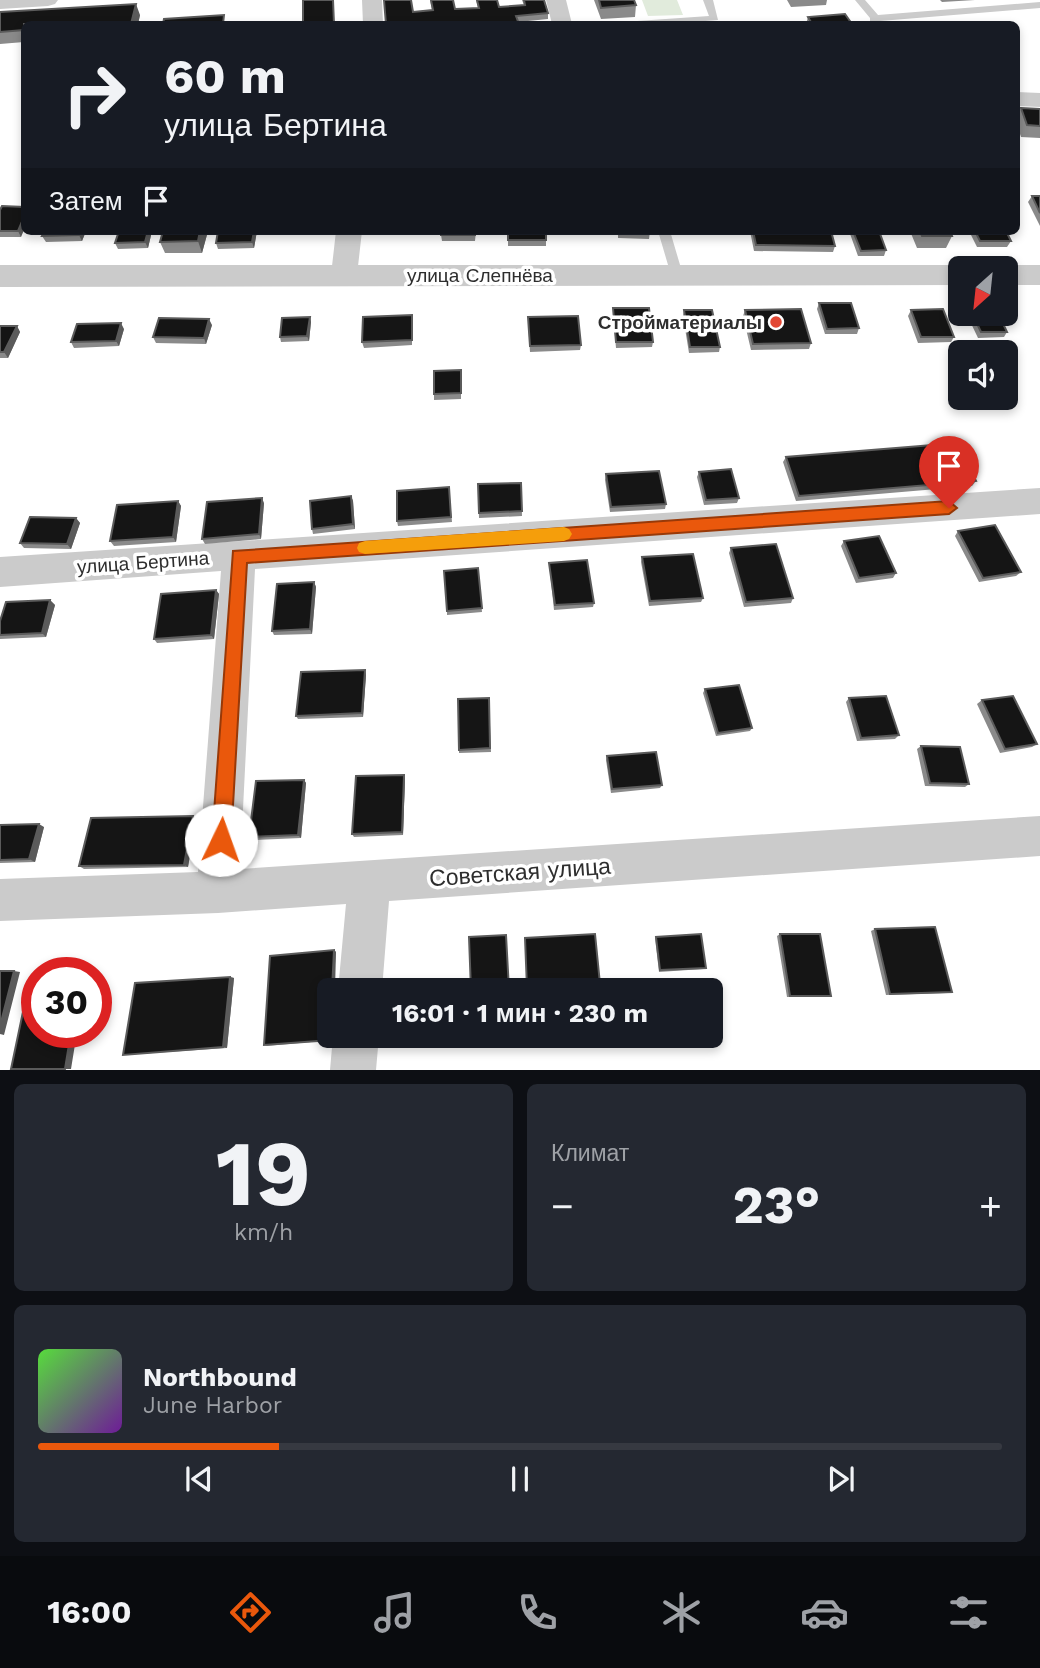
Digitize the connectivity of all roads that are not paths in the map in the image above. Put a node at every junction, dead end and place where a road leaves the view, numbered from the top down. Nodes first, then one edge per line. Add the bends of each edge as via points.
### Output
1 (48, 0) edge
2 (372, 0) edge
3 (556, 0) edge
4 (708, 0) edge
5 (860, 0) edge
6 (995, 0) edge
7 (0, 3) edge
8 (1040, 5) edge
9 (1002, 9) junction
10 (373, 21) edge
11 (561, 21) edge
12 (690, 21) edge
13 (875, 21) edge
14 (1020, 99) edge
15 (1040, 100) edge
16 (349, 235) edge
17 (665, 235) edge
18 (344, 275) junction
19 (677, 275) junction
20 (948, 275) edge
21 (1018, 275) edge
22 (1040, 275) edge
23 (0, 276) edge
24 (1040, 501) edge
25 (239, 556) junction
26 (0, 572) edge
27 (1040, 836) edge
28 (369, 882) junction
29 (218, 892) junction
30 (0, 900) edge
31 (361, 978) edge
32 (355, 1048) edge
33 (354, 1069) edge

1 - 7 street
2 - 10 street
3 - 11 street
4 - 12 lane via 715,18
5 - 13 lane
6 - 9 lane
8 - 9 lane
9 - 13 lane
14 - 15 street
16 - 18 street
17 - 19 lane
18 - 19 street, улица Слепнёва
18 - 23 street, улица Слепнёва
19 - 20 street, улица Слепнёва
21 - 22 street
24 - 25 street, улица Бертина
25 - 26 street, улица Бертина
25 - 29 street
27 - 28 street, Советская улица
28 - 29 street, Советская улица
28 - 31 street
29 - 30 street, Советская улица
32 - 33 street

